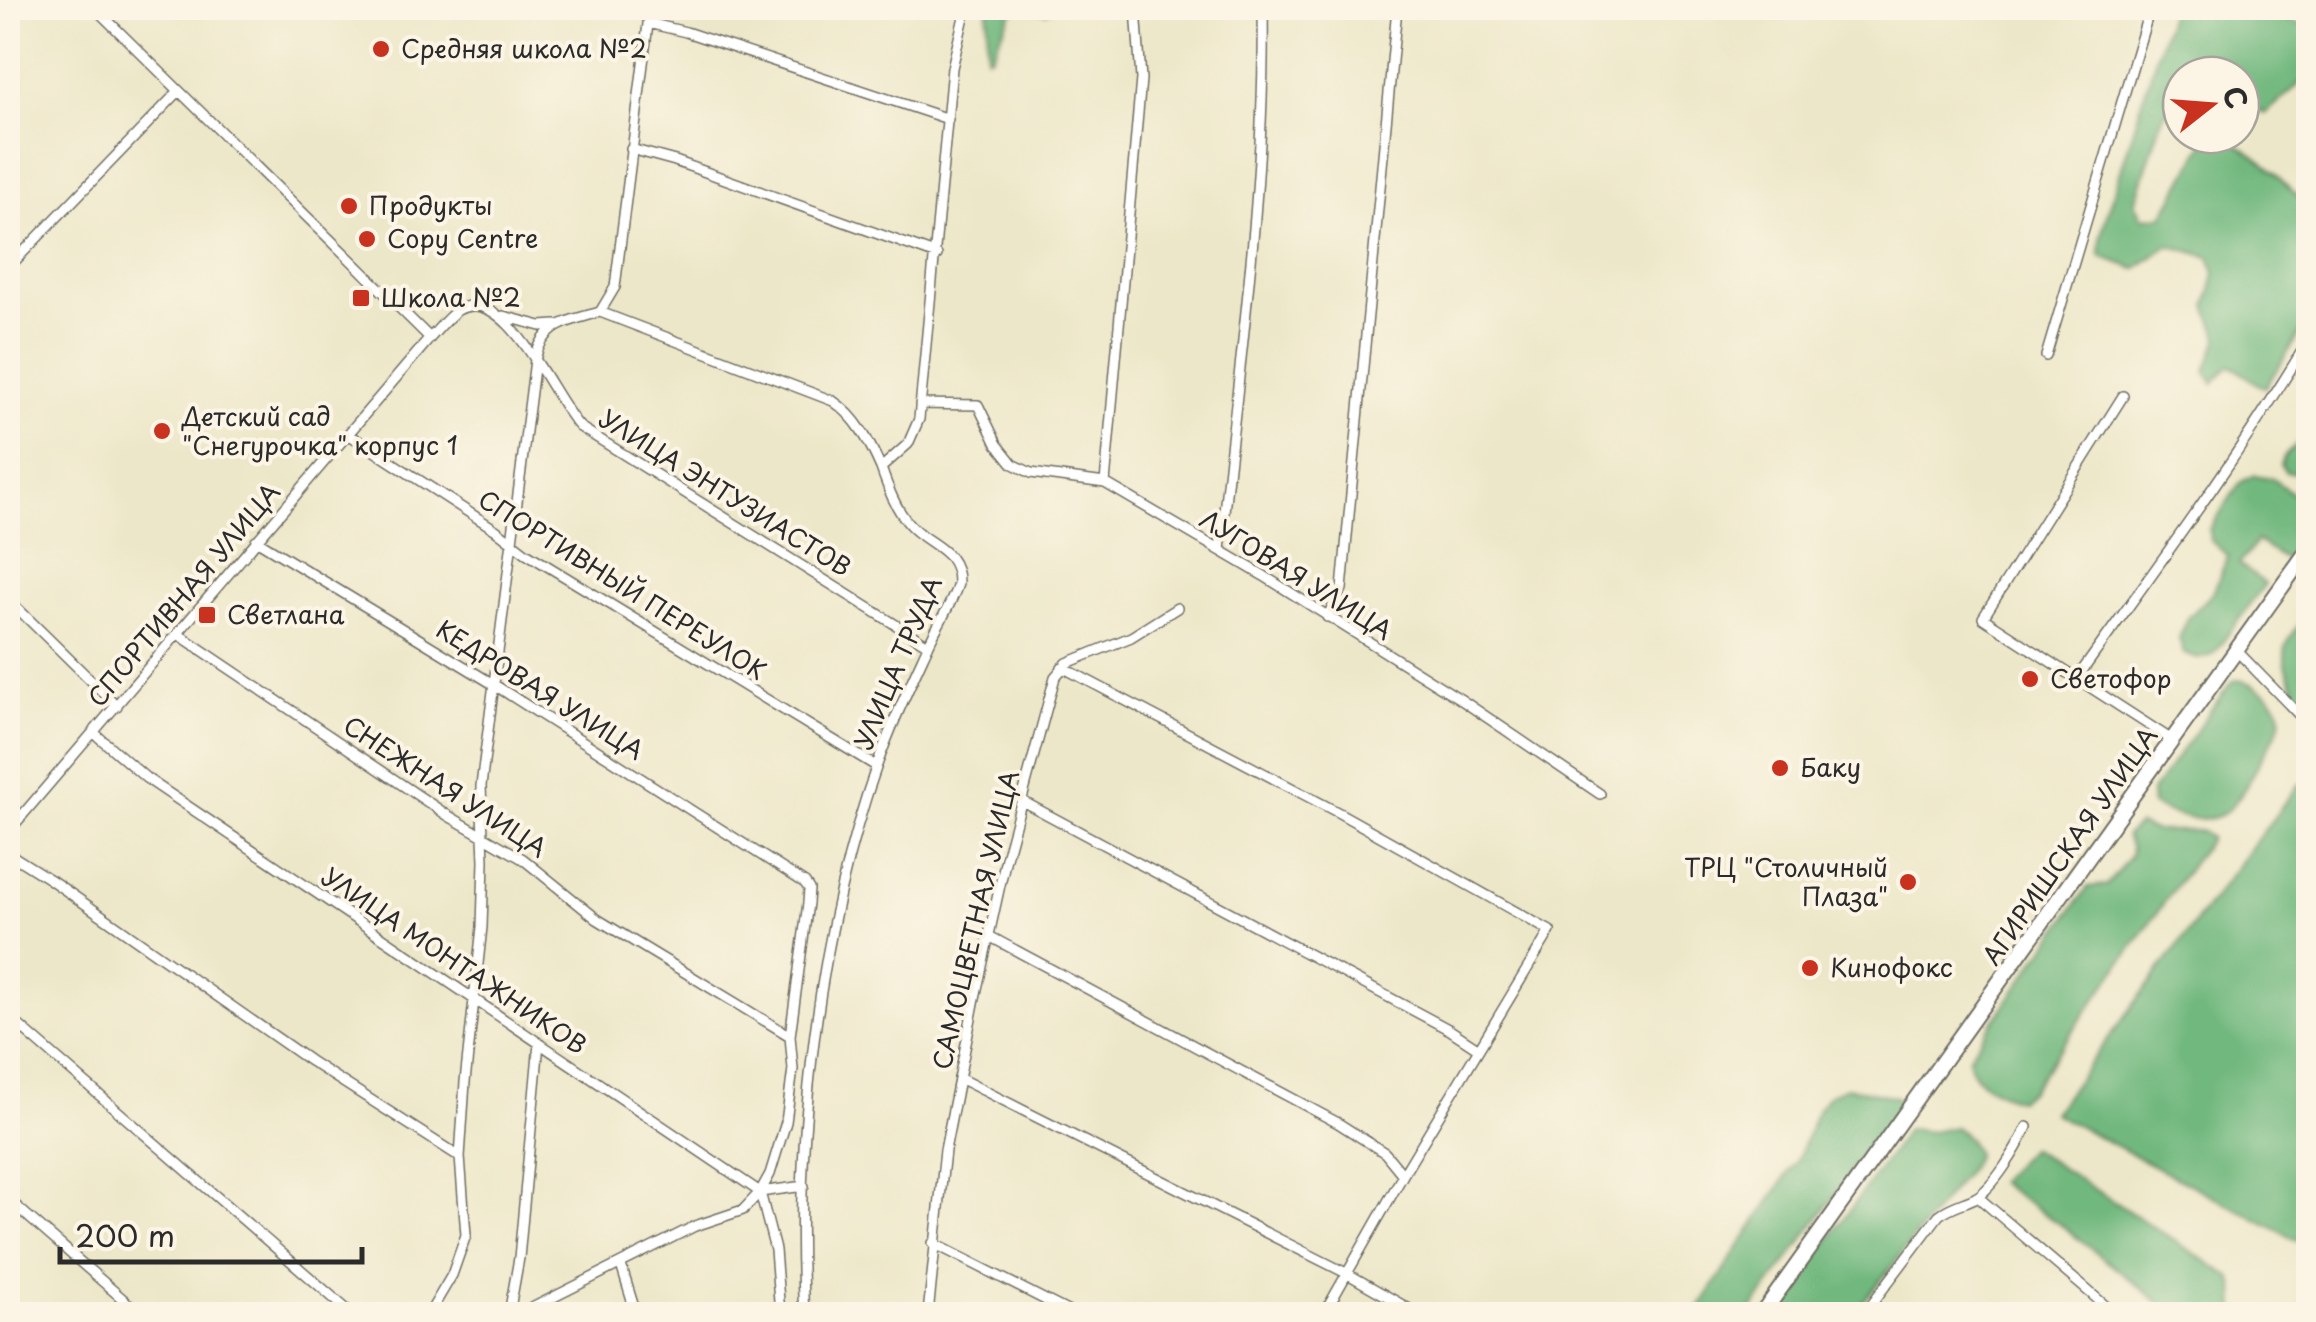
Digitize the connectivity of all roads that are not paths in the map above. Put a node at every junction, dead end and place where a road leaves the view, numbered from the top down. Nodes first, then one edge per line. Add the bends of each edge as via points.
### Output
1 (95, 8) edge
2 (650, 8) edge
3 (966, 8) edge
4 (1136, 8) edge
5 (1262, 8) edge
6 (1397, 8) edge
7 (2150, 8) edge
8 (648, 24) junction
9 (179, 91) junction
10 (948, 119) junction
11 (631, 149) junction
12 (937, 256) junction
13 (8, 268) edge
14 (600, 312) junction
15 (496, 314) junction
16 (560, 324) junction
17 (430, 338) junction
18 (2308, 341) edge
19 (2046, 356) dead end
20 (535, 360) junction
21 (2123, 396) dead end
22 (920, 404) junction
23 (348, 434) junction
24 (881, 468) junction
25 (1105, 483) junction
26 (256, 540) junction
27 (512, 542) junction
28 (1220, 550) junction
29 (2308, 550) edge
30 (8, 598) edge
31 (1177, 608) dead end
32 (1327, 617) junction
33 (178, 634) junction
34 (928, 644) junction
35 (2236, 650) junction
36 (1062, 667) junction
37 (2077, 678) junction
38 (493, 684) junction
39 (117, 706) junction
40 (2308, 724) edge
41 (94, 732) junction
42 (2172, 740) junction
43 (876, 766) junction
44 (1600, 794) dead end
45 (1022, 802) junction
46 (8, 832) edge
47 (484, 836) junction
48 (8, 854) edge
49 (988, 936) junction
50 (473, 998) junction
51 (8, 1016) edge
52 (790, 1036) junction
53 (539, 1042) junction
54 (1479, 1049) junction
55 (960, 1078) junction
56 (2028, 1127) dead end
57 (460, 1157) junction
58 (1403, 1176) junction
59 (804, 1186) junction
60 (760, 1192) junction
61 (1978, 1197) junction
62 (8, 1199) edge
63 (933, 1243) junction
64 (621, 1265) junction
65 (1348, 1274) junction
66 (140, 1314) edge
67 (352, 1314) edge
68 (429, 1314) edge
69 (509, 1314) edge
70 (520, 1314) edge
71 (636, 1314) edge
72 (780, 1314) edge
73 (804, 1314) edge
74 (928, 1314) edge
75 (1073, 1314) edge
76 (1324, 1314) edge
77 (1418, 1314) edge
78 (1762, 1314) edge
79 (1864, 1314) edge
80 (2115, 1314) edge

1 - 9 street
2 - 8 street
3 - 10 street
4 - 25 street via 1141,79
5 - 28 street via 1250,256
6 - 32 street via 1342,589
7 - 19 street
8 - 10 street
8 - 11 street
9 - 13 street
9 - 17 street
10 - 12 street
11 - 12 street
11 - 14 street via 619,272
12 - 22 street
14 - 16 street
14 - 24 street via 833,401 860,428
15 - 16 street
15 - 17 street via 476,306 460,309
15 - 20 street, УЛИЦА ЭНТУЗИАСТОВ
16 - 20 street via 540,341
17 - 23 street, СПОРТИВНАЯ УЛИЦА
18 - 37 street
20 - 27 street
20 - 34 street, УЛИЦА ЭНТУЗИАСТОВ via 580,427
21 - 37 street via 1983,618
22 - 24 street via 913,437
22 - 25 street, ЛУГОВАЯ УЛИЦА via 978,405 1013,464 1031,473
23 - 26 street, СПОРТИВНАЯ УЛИЦА
23 - 27 street, СПОРТИВНЫЙ ПЕРЕУЛОК
24 - 34 street, УЛИЦА ТРУДА via 903,517 956,566 954,597
25 - 28 street, ЛУГОВАЯ УЛИЦА
26 - 33 street, СПОРТИВНАЯ УЛИЦА
26 - 38 street, КЕДРОВАЯ УЛИЦА
27 - 38 street
27 - 43 street, СПОРТИВНЫЙ ПЕРЕУЛОК
28 - 32 street, ЛУГОВАЯ УЛИЦА
29 - 35 street, АГИРИШСКАЯ УЛИЦА
30 - 39 street
31 - 36 street
32 - 44 street, ЛУГОВАЯ УЛИЦА
33 - 39 street, СПОРТИВНАЯ УЛИЦА
33 - 47 street, СНЕЖНАЯ УЛИЦА
34 - 43 street, УЛИЦА ТРУДА
35 - 40 street
35 - 42 street, АГИРИШСКАЯ УЛИЦА
36 - 45 street, САМОЦВЕТНАЯ УЛИЦА
36 - 54 street via 1550,931
37 - 42 street
38 - 47 street via 481,786
38 - 52 street, КЕДРОВАЯ УЛИЦА via 800,878 809,889
39 - 41 street, СПОРТИВНАЯ УЛИЦА
41 - 46 street, СПОРТИВНАЯ УЛИЦА
41 - 50 street, УЛИЦА МОНТАЖНИКОВ via 146,778
42 - 78 street, АГИРИШСКАЯ УЛИЦА
43 - 59 street, УЛИЦА ТРУДА via 824,975
45 - 49 street, САМОЦВЕТНАЯ УЛИЦА
45 - 54 street
47 - 50 street
47 - 52 street, СНЕЖНАЯ УЛИЦА via 597,920
48 - 57 street
49 - 55 street, САМОЦВЕТНАЯ УЛИЦА
49 - 58 street via 1338,1123 1385,1153
50 - 53 street, УЛИЦА МОНТАЖНИКОВ
50 - 57 street
51 - 67 street
52 - 60 street via 786,1122
53 - 60 street, УЛИЦА МОНТАЖНИКОВ
53 - 69 street
54 - 58 street
55 - 63 street, САМОЦВЕТНАЯ УЛИЦА
55 - 65 street
56 - 61 street
57 - 68 street via 466,1234
58 - 65 street
59 - 60 street
59 - 73 street, УЛИЦА ТРУДА
60 - 64 street via 744,1210 695,1226
60 - 72 street
61 - 79 street via 1940,1215
61 - 80 street
62 - 66 street
63 - 74 street, САМОЦВЕТНАЯ УЛИЦА
63 - 75 street
64 - 70 street
64 - 71 street
65 - 76 street
65 - 77 street

